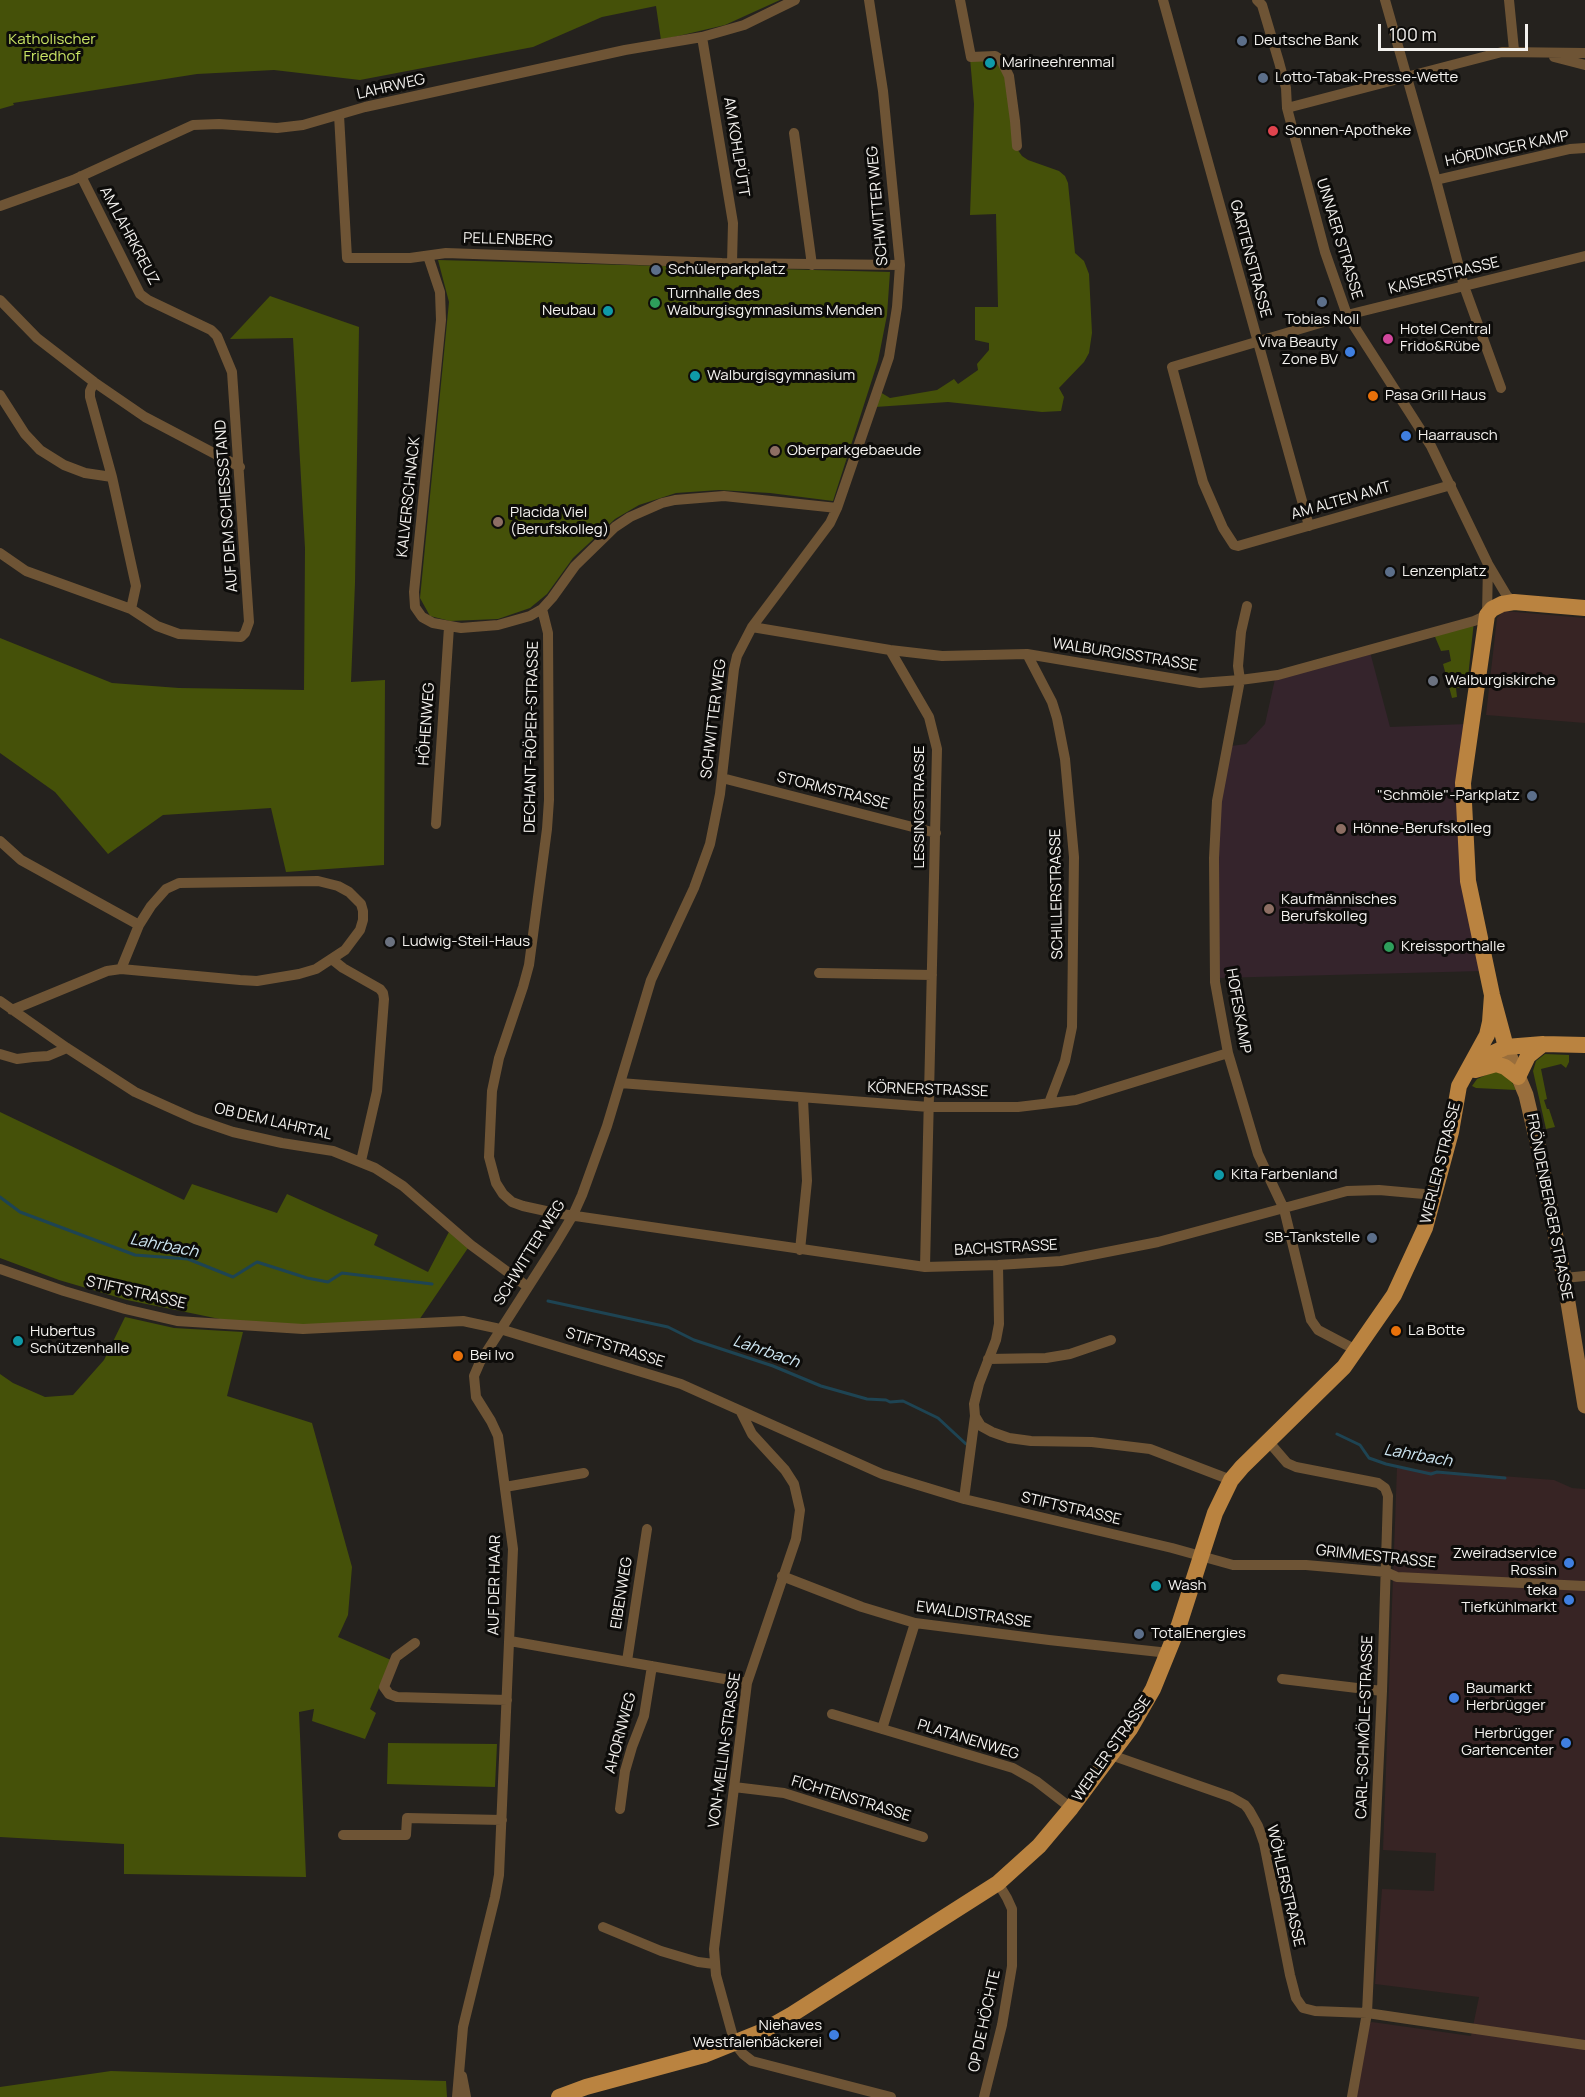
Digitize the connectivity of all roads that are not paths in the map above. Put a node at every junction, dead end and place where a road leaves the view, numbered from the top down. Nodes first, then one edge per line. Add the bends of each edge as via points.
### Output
1 (795, 0) edge
2 (869, 0) edge
3 (960, 0) edge
4 (1163, 0) edge
5 (1257, 0) edge
6 (1385, 0) edge
7 (1509, 0) edge
8 (702, 37) junction
9 (1514, 50) junction
10 (1540, 53) junction
11 (1585, 53) edge
12 (1585, 65) edge
13 (1407, 76) junction
14 (1287, 108) junction
15 (339, 115) junction
16 (794, 134) dead end
17 (1017, 146) dead end
18 (1585, 148) edge
19 (81, 176) junction
20 (1436, 180) junction
21 (0, 206) edge
22 (428, 256) junction
23 (1585, 256) edge
24 (732, 263) junction
25 (812, 265) junction
26 (900, 265) junction
27 (1464, 286) junction
28 (0, 300) edge
29 (1347, 315) junction
30 (1257, 340) junction
31 (232, 372) joint
32 (94, 382) junction
33 (1501, 388) dead end
34 (0, 395) edge
35 (240, 467) junction
36 (112, 477) junction
37 (1451, 485) junction
38 (837, 508) junction
39 (1309, 526) junction
40 (1239, 546) joint
41 (0, 553) edge
42 (1488, 564) junction
43 (1514, 602) junction
44 (1247, 606) dead end
45 (1585, 608) edge
46 (131, 609) junction
47 (542, 609) junction
48 (1487, 615) junction
49 (449, 627) junction
50 (752, 627) junction
51 (890, 650) junction
52 (1027, 654) junction
53 (1240, 681) junction
54 (722, 778) junction
55 (436, 824) dead end
56 (936, 833) junction
57 (0, 841) edge
58 (139, 925) junction
59 (333, 960) junction
60 (121, 969) junction
61 (819, 973) dead end
62 (932, 975) junction
63 (1492, 995) junction
64 (0, 1001) edge
65 (12, 1010) junction
66 (1543, 1044) junction
67 (1585, 1046) edge
68 (1506, 1047) junction
69 (67, 1048) junction
70 (1228, 1053) junction
71 (0, 1054) edge
72 (1465, 1073) junction
73 (1518, 1077) junction
74 (620, 1083) junction
75 (802, 1099) junction
76 (1049, 1103) junction
77 (929, 1107) junction
78 (361, 1161) junction
79 (1435, 1195) junction
80 (1284, 1209) junction
81 (573, 1215) junction
82 (800, 1250) junction
83 (998, 1265) junction
84 (925, 1267) junction
85 (0, 1269) edge
86 (1585, 1276) edge
87 (1564, 1278) junction
88 (528, 1287) junction
89 (500, 1329) junction
90 (1111, 1340) dead end
91 (1356, 1350) junction
92 (988, 1359) junction
93 (1585, 1406) edge
94 (741, 1412) junction
95 (975, 1416) junction
96 (1268, 1441) junction
97 (584, 1473) dead end
98 (1231, 1480) junction
99 (505, 1487) junction
100 (964, 1499) junction
101 (647, 1529) dead end
102 (1201, 1556) junction
103 (1386, 1572) junction
104 (782, 1576) junction
105 (1585, 1586) edge
106 (915, 1623) junction
107 (510, 1641) junction
108 (415, 1643) dead end
109 (1169, 1653) junction
110 (627, 1661) junction
111 (652, 1666) junction
112 (1282, 1679) dead end
113 (747, 1683) junction
114 (1382, 1691) junction
115 (507, 1700) junction
116 (832, 1714) dead end
117 (882, 1729) junction
118 (1111, 1755) junction
119 (734, 1787) junction
120 (1071, 1808) junction
121 (620, 1809) dead end
122 (502, 1820) junction
123 (343, 1835) dead end
124 (923, 1837) dead end
125 (998, 1883) junction
126 (603, 1927) dead end
127 (714, 1964) junction
128 (1367, 2013) junction
129 (735, 2044) junction
130 (1585, 2045) edge
131 (464, 2097) edge
132 (559, 2097) edge
133 (891, 2097) edge
134 (984, 2097) edge
135 (1352, 2097) edge

1 - 8 street, LAHRWEG via 744,25
2 - 26 street, SCHWITTER WEG via 883,91
3 - 17 street via 971,57 995,56 1009,76
4 - 30 street, GARTENSTRASSE
5 - 14 street, UNNAER STRASSE via 1262,5 1279,62
6 - 13 street
7 - 9 street
8 - 15 street, LAHRWEG via 626,50
8 - 24 street, AM KOHLPÜTT via 733,223
9 - 10 street
9 - 13 street
10 - 11 street
10 - 12 street
13 - 14 street
13 - 20 street
14 - 29 street, UNNAER STRASSE via 1325,252
15 - 19 street, LAHRWEG via 290,127 193,125
15 - 22 street, PELLENBERG via 347,258
16 - 25 street
18 - 20 street, HÖRDINGER KAMP
19 - 21 street, LAHRWEG
19 - 31 street, AM LAHRKREUZ via 140,294 211,330
20 - 27 street
22 - 24 street, PELLENBERG via 446,253
22 - 49 street, KALVERSCHNACK via 440,292 440,337 414,599 418,612 427,620
23 - 27 street, KAISERSTRASSE
24 - 25 street, PELLENBERG
25 - 26 street, PELLENBERG
26 - 38 street, SCHWITTER WEG via 889,357
27 - 29 street, KAISERSTRASSE
27 - 33 street
28 - 32 street via 37,338
29 - 30 street, KAISERSTRASSE
29 - 37 street, UNNAER STRASSE via 1408,408
30 - 39 street, GARTENSTRASSE
30 - 40 street, KAISERSTRASSE via 1172,367 1203,482 1223,528
31 - 35 street, AUF DEM SCHIESSSTAND
32 - 35 street via 146,417
32 - 36 street via 90,397
34 - 36 street via 40,450 85,473
35 - 46 street, AUF DEM SCHIESSSTAND via 249,622 245,633 241,637 179,634 157,626
36 - 46 street via 136,586
37 - 39 street, AM ALTEN AMT
37 - 42 street, UNNAER STRASSE
38 - 47 street via 724,496 662,503 615,527 575,566
38 - 50 street, SCHWITTER WEG via 820,538
39 - 40 street, AM ALTEN AMT
41 - 46 street via 26,571
42 - 43 street, UNNAER STRASSE
42 - 48 street, UNNAER STRASSE
43 - 45 main road
43 - 48 main road via 1502,604
44 - 53 street, HOFESKAMP via 1241,632
47 - 49 street, KALVERSCHNACK via 498,625
47 - 81 street, DECHANT-RÖPER-STRASSE via 548,633 547,829 529,965 495,1073 489,1157 496,1183 512,1202
48 - 53 street, WALBURGISSTRASSE via 1289,672
48 - 63 main road, WERLER STRASSE via 1463,783 1468,881
49 - 55 street, HÖHENWEG
50 - 51 street, WALBURGISSTRASSE
50 - 54 street, SCHWITTER WEG via 734,669
51 - 52 street, WALBURGISSTRASSE via 942,656
51 - 56 street, LESSINGSTRASSE via 920,700 934,734 938,766
52 - 53 street, WALBURGISSTRASSE via 1200,683
52 - 76 street, SCHILLERSTRASSE via 1057,718 1074,857 1072,1027 1065,1061
53 - 70 street, HOFESKAMP via 1216,801 1214,858 1215,982
54 - 56 street, STORMSTRASSE
54 - 74 street, SCHWITTER WEG via 707,852 651,980
56 - 62 street, LESSINGSTRASSE
57 - 58 street via 21,860
58 - 59 street via 162,892 179,883 318,881 338,886 356,897 363,911 360,930
58 - 60 street
59 - 60 street via 299,974 256,981
59 - 78 street via 380,989 384,999 377,1091
60 - 65 street via 107,971
61 - 62 street
62 - 77 street, LESSINGSTRASSE
63 - 66 main road via 1514,1031
63 - 68 main road, WERLER STRASSE
63 - 72 main road, WERLER STRASSE via 1487,1035
64 - 65 street, OB DEM LAHRTAL
65 - 69 street, OB DEM LAHRTAL
66 - 67 main road
66 - 68 main road
66 - 73 main road via 1528,1056
68 - 72 main road
68 - 73 main road, FRÖNDENBERGER STRASSE
69 - 71 street via 48,1056 17,1059
69 - 78 street, OB DEM LAHRTAL via 135,1092 195,1119 233,1132 333,1151
70 - 76 street, KÖRNERSTRASSE via 1076,1100
70 - 80 street, HOFESKAMP via 1258,1154
72 - 73 main road via 1496,1064
72 - 79 main road, WERLER STRASSE
73 - 87 main road, FRÖNDENBERGER STRASSE via 1539,1150
74 - 75 street, KÖRNERSTRASSE
74 - 81 street, SCHWITTER WEG
75 - 77 street, KÖRNERSTRASSE
75 - 82 street via 807,1181
76 - 77 street, KÖRNERSTRASSE
77 - 84 street, LESSINGSTRASSE
78 - 88 street, OB DEM LAHRTAL via 403,1186 471,1245
79 - 80 street, BACHSTRASSE via 1347,1191
79 - 91 main road, WERLER STRASSE via 1425,1228 1394,1296
80 - 83 street, BACHSTRASSE via 1158,1242 1061,1261
80 - 91 street, HOFESKAMP via 1311,1320 1318,1330
81 - 82 street, BACHSTRASSE
81 - 88 street, SCHWITTER WEG
82 - 84 street, BACHSTRASSE
83 - 84 street, BACHSTRASSE
83 - 92 street via 999,1324
85 - 89 street, STIFTSTRASSE via 125,1309 177,1320 303,1329 463,1321
86 - 87 street
87 - 93 main road, FRÖNDENBERGER STRASSE
88 - 89 street, SCHWITTER WEG
89 - 94 street, STIFTSTRASSE via 661,1377
89 - 99 street, AUF DER HAAR via 476,1369 473,1383 476,1397 498,1436
90 - 92 street via 1046,1358
91 - 96 main road, WERLER STRASSE via 1344,1367
92 - 95 street via 974,1404
94 - 100 street, STIFTSTRASSE via 882,1474
94 - 104 street, VON-MELLIN-STRASSE via 752,1434 785,1470 799,1498 800,1522
95 - 98 street via 981,1426 1009,1438 1150,1449
95 - 100 street
96 - 98 main road, WERLER STRASSE
96 - 103 street, CARL-SCHMÖLE-STRASSE via 1287,1463 1296,1467 1378,1483 1385,1488
97 - 99 street
98 - 102 main road, WERLER STRASSE
99 - 107 street, AUF DER HAAR via 513,1549
100 - 102 street, STIFTSTRASSE
101 - 110 street, EIBENWEG
102 - 103 street, GRIMMESTRASSE via 1233,1565 1306,1565
102 - 109 main road, WERLER STRASSE
103 - 105 street, GRIMMESTRASSE via 1397,1577
103 - 114 street, CARL-SCHMÖLE-STRASSE
104 - 106 street, EWALDISTRASSE
104 - 113 street, VON-MELLIN-STRASSE
106 - 109 street, EWALDISTRASSE
106 - 117 street
107 - 110 street
107 - 115 street, AUF DER HAAR
108 - 115 street via 396,1657 384,1687 388,1694
109 - 118 main road, WERLER STRASSE via 1141,1711
110 - 111 street
111 - 113 street
111 - 121 street, AHORNWEG via 644,1716 628,1757
112 - 114 street
113 - 119 street, VON-MELLIN-STRASSE
114 - 128 street, CARL-SCHMÖLE-STRASSE
115 - 122 street, AUF DER HAAR
116 - 117 street, PLATANENWEG
117 - 120 street, PLATANENWEG via 1013,1768
118 - 120 main road, WERLER STRASSE
118 - 128 street, WÖHLERSTRASSE via 1245,1805 1264,1843 1296,1998 1303,2008 1315,2011
119 - 124 street, FICHTENSTRASSE via 784,1793
119 - 127 street, VON-MELLIN-STRASSE
120 - 125 main road, WERLER STRASSE via 1039,1846
122 - 123 street via 407,1818 406,1835
122 - 131 street, AUF DER HAAR via 495,1897 463,2027 459,2061
125 - 129 main road, WERLER STRASSE via 791,2015
125 - 134 street, OP DE HÖCHTE via 1012,1909 1012,1966
126 - 127 street via 662,1951
127 - 129 street, VON-MELLIN-STRASSE
128 - 130 street
128 - 135 street, CARL-SCHMÖLE-STRASSE
129 - 132 main road, WERLER STRASSE
129 - 133 street via 752,2061

